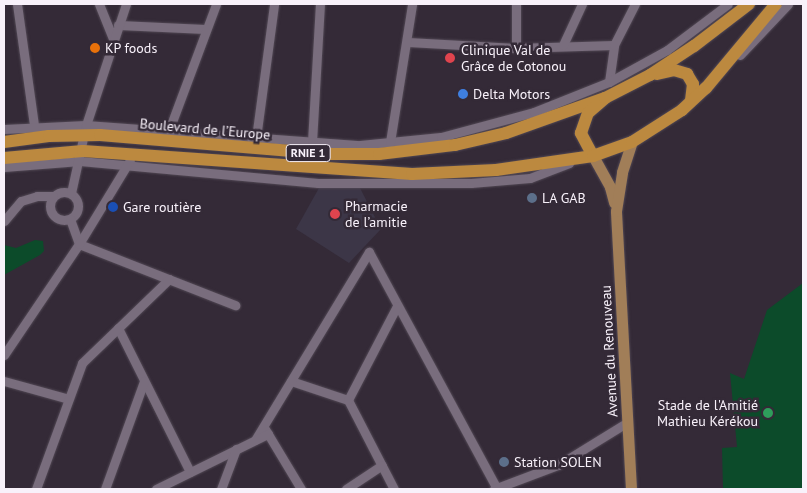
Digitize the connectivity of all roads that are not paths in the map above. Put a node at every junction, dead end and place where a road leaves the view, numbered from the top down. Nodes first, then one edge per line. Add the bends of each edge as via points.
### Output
1 (18, 4) edge
2 (99, 4) edge
3 (126, 4) edge
4 (216, 4) edge
5 (274, 4) edge
6 (320, 4) edge
7 (412, 4) edge
8 (516, 4) edge
9 (582, 4) edge
10 (635, 4) edge
11 (728, 4) edge
12 (748, 4) edge
13 (776, 4) edge
14 (788, 4) edge
15 (118, 25) junction
16 (206, 28) junction
17 (114, 39) junction
18 (408, 42) junction
19 (563, 45) junction
20 (614, 46) junction
21 (516, 48) junction
22 (650, 75) junction
23 (609, 82) junction
24 (706, 88) junction
25 (605, 98) junction
26 (691, 101) junction
27 (34, 125) junction
28 (4, 129) edge
29 (85, 130) junction
30 (169, 130) junction
31 (256, 138) junction
32 (4, 142) edge
33 (312, 142) junction
34 (390, 142) junction
35 (632, 142) junction
36 (81, 156) junction
37 (593, 156) junction
38 (4, 158) edge
39 (130, 159) junction
40 (4, 168) edge
41 (71, 193) junction
42 (54, 196) junction
43 (616, 211) junction
44 (70, 219) junction
45 (4, 221) edge
46 (79, 244) junction
47 (169, 279) junction
48 (235, 305) dead end
49 (397, 306) junction
50 (118, 328) junction
51 (4, 355) edge
52 (144, 380) junction
53 (4, 381) edge
54 (292, 381) junction
55 (69, 399) junction
56 (348, 400) junction
57 (628, 422) junction
58 (266, 430) junction
59 (236, 449) junction
60 (382, 465) junction
61 (190, 472) junction
62 (36, 489) edge
63 (105, 489) edge
64 (156, 489) edge
65 (221, 489) edge
66 (301, 489) edge
67 (346, 489) edge
68 (394, 489) edge
69 (496, 489) edge
70 (631, 489) edge

1 - 27 street
2 - 17 street
3 - 15 street
4 - 16 street
5 - 31 street
6 - 33 street
7 - 18 street
8 - 21 street
9 - 19 street
10 - 20 street
11 - 23 street via 674,46
12 - 22 highway, RNIE 1
13 - 24 highway, RNIE 1
14 - 24 street
15 - 16 street
15 - 17 street
16 - 30 street
17 - 29 street
18 - 21 street
18 - 34 street
19 - 20 street
19 - 21 street
20 - 23 street
22 - 25 highway, RNIE 1
22 - 26 highway via 674,70 688,74 693,84
23 - 34 street via 510,120 441,137
24 - 26 highway, RNIE 1
25 - 29 highway, Boulevard de l’Europe / RNIE 1 via 506,134 455,145 379,154 324,154
25 - 37 highway via 588,113 582,125 583,139
26 - 35 highway, RNIE 1 via 657,129
27 - 28 street
27 - 29 street
29 - 30 street
29 - 32 highway, Boulevard de l’Europe / RNIE 1
29 - 36 street
30 - 31 street
31 - 33 street
33 - 34 street
35 - 37 highway, RNIE 1
35 - 43 main road, Avenue du Renouveau via 622,172
36 - 38 highway, RNIE 1
36 - 39 highway, RNIE 1
36 - 40 street
36 - 41 street
37 - 39 highway, RNIE 1 via 496,170 412,174
37 - 43 main road, Avenue du Renouveau via 610,187
39 - 46 street
41 - 42 street via 59,192
41 - 44 street via 79,203
42 - 44 street via 50,202 53,214
42 - 45 street via 37,196 22,201
43 - 57 main road, Avenue du Renouveau
44 - 46 street
46 - 47 street
46 - 51 street
47 - 48 street
47 - 50 street
49 - 54 street via 369,252
49 - 56 street
49 - 69 street
50 - 52 street
50 - 55 street via 82,363
52 - 61 street
52 - 63 street
53 - 55 street
54 - 56 street
54 - 58 street
55 - 62 street
56 - 60 street
57 - 69 street via 558,466
57 - 70 main road, Avenue du Renouveau
58 - 59 street via 255,440
58 - 66 street
59 - 61 street
59 - 65 street
60 - 67 street
60 - 68 street
61 - 64 street

